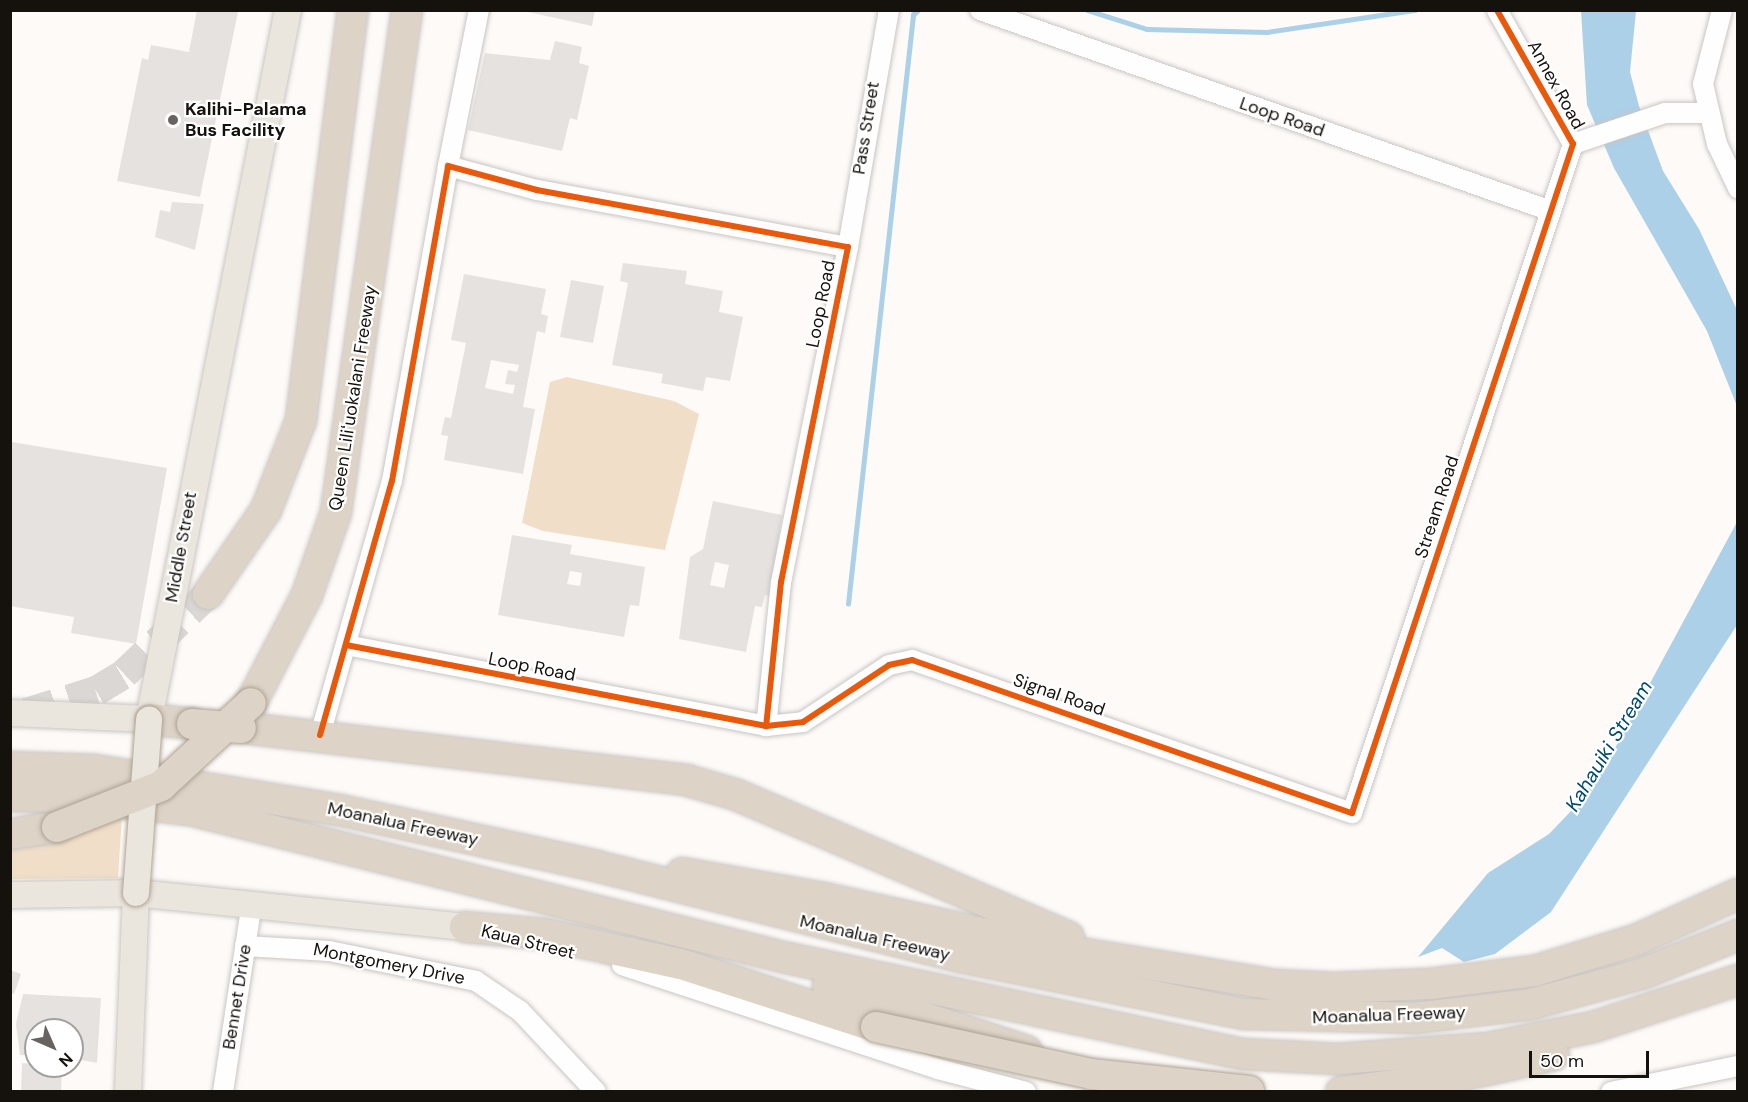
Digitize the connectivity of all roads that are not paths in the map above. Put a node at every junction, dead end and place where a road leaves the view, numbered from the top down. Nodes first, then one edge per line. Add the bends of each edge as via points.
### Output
1 (288, 10) edge
2 (353, 10) edge
3 (407, 10) edge
4 (479, 10) edge
5 (889, 10) edge
6 (980, 10) edge
7 (1497, 10) edge
8 (1722, 10) edge
9 (1707, 113) junction
10 (1573, 144) junction
11 (448, 166) junction
12 (1737, 188) edge
13 (1551, 211) junction
14 (848, 247) junction
15 (208, 594) tunnel mouth
16 (346, 645) junction
17 (10, 713) edge
18 (252, 716) junction
19 (149, 719) junction
20 (766, 726) junction
21 (320, 735) junction
22 (10, 767) edge
23 (10, 796) edge
24 (1352, 813) joint
25 (10, 834) edge
26 (596, 866) junction
27 (136, 893) junction
28 (1737, 894) edge
29 (10, 895) edge
30 (252, 903) junction
31 (643, 924) junction
32 (465, 927) junction
33 (1737, 935) edge
34 (245, 946) junction
35 (1157, 967) junction
36 (1737, 980) edge
37 (1737, 1066) edge
38 (1250, 1091) edge
39 (128, 1092) edge
40 (223, 1092) edge
41 (596, 1092) edge
42 (1026, 1092) edge
43 (1118, 1092) edge
44 (1259, 1092) edge
45 (1341, 1092) edge
46 (1611, 1092) edge

1 - 19 main road, Middle Street
2 - 15 highway via 301,420 266,510
3 - 18 highway, Queen Liliʻuokalani Freeway via 336,512 307,595
4 - 11 street
5 - 14 street, Pass Street
6 - 13 street, Loop Road
7 - 10 street, Annex Road
8 - 9 street via 1703,84
9 - 10 street via 1672,112
9 - 12 street
10 - 13 street, Annex Road
11 - 14 street, Loop Road via 537,190
11 - 16 street via 392,481
13 - 24 street, Stream Road
14 - 20 street, Loop Road via 781,582
16 - 20 street, Loop Road
16 - 21 street
17 - 19 main road
18 - 19 highway, bridge via 192,724
18 - 21 highway
18 - 25 highway, Queen Liliʻuokalani Freeway, bridge via 161,786 57,827
19 - 27 main road, Middle Street, bridge
20 - 24 street, Signal Road via 803,722 889,665 912,660
21 - 35 highway via 686,780 737,795 963,896
22 - 26 highway, Moanalua Freeway via 95,770 340,810
23 - 31 highway, Moanalua Freeway via 190,810
26 - 33 highway, Moanalua Freeway via 775,915 1118,992 1301,1018 1414,1018 1530,1004 1644,974
26 - 35 highway via 700,875
27 - 29 main road, Kaua Street
27 - 30 main road, Kaua Street
27 - 39 main road, Middle Street
28 - 35 highway via 1577,960 1484,979 1334,988 1275,985
30 - 32 main road, Kaua Street
30 - 34 street, Bennet Drive
31 - 36 highway, Moanalua Freeway via 1184,1045 1288,1057 1389,1058 1488,1048 1593,1027
31 - 43 highway via 1004,1041
32 - 38 highway, bridge via 544,934 670,962 876,1027 1091,1074
32 - 42 street, Kaua Street via 688,984 938,1069
34 - 40 street, Bennet Drive
34 - 41 street, Montgomery Drive via 329,951 476,981 520,1011
36 - 45 highway via 1544,1058
37 - 46 street
38 - 44 highway

